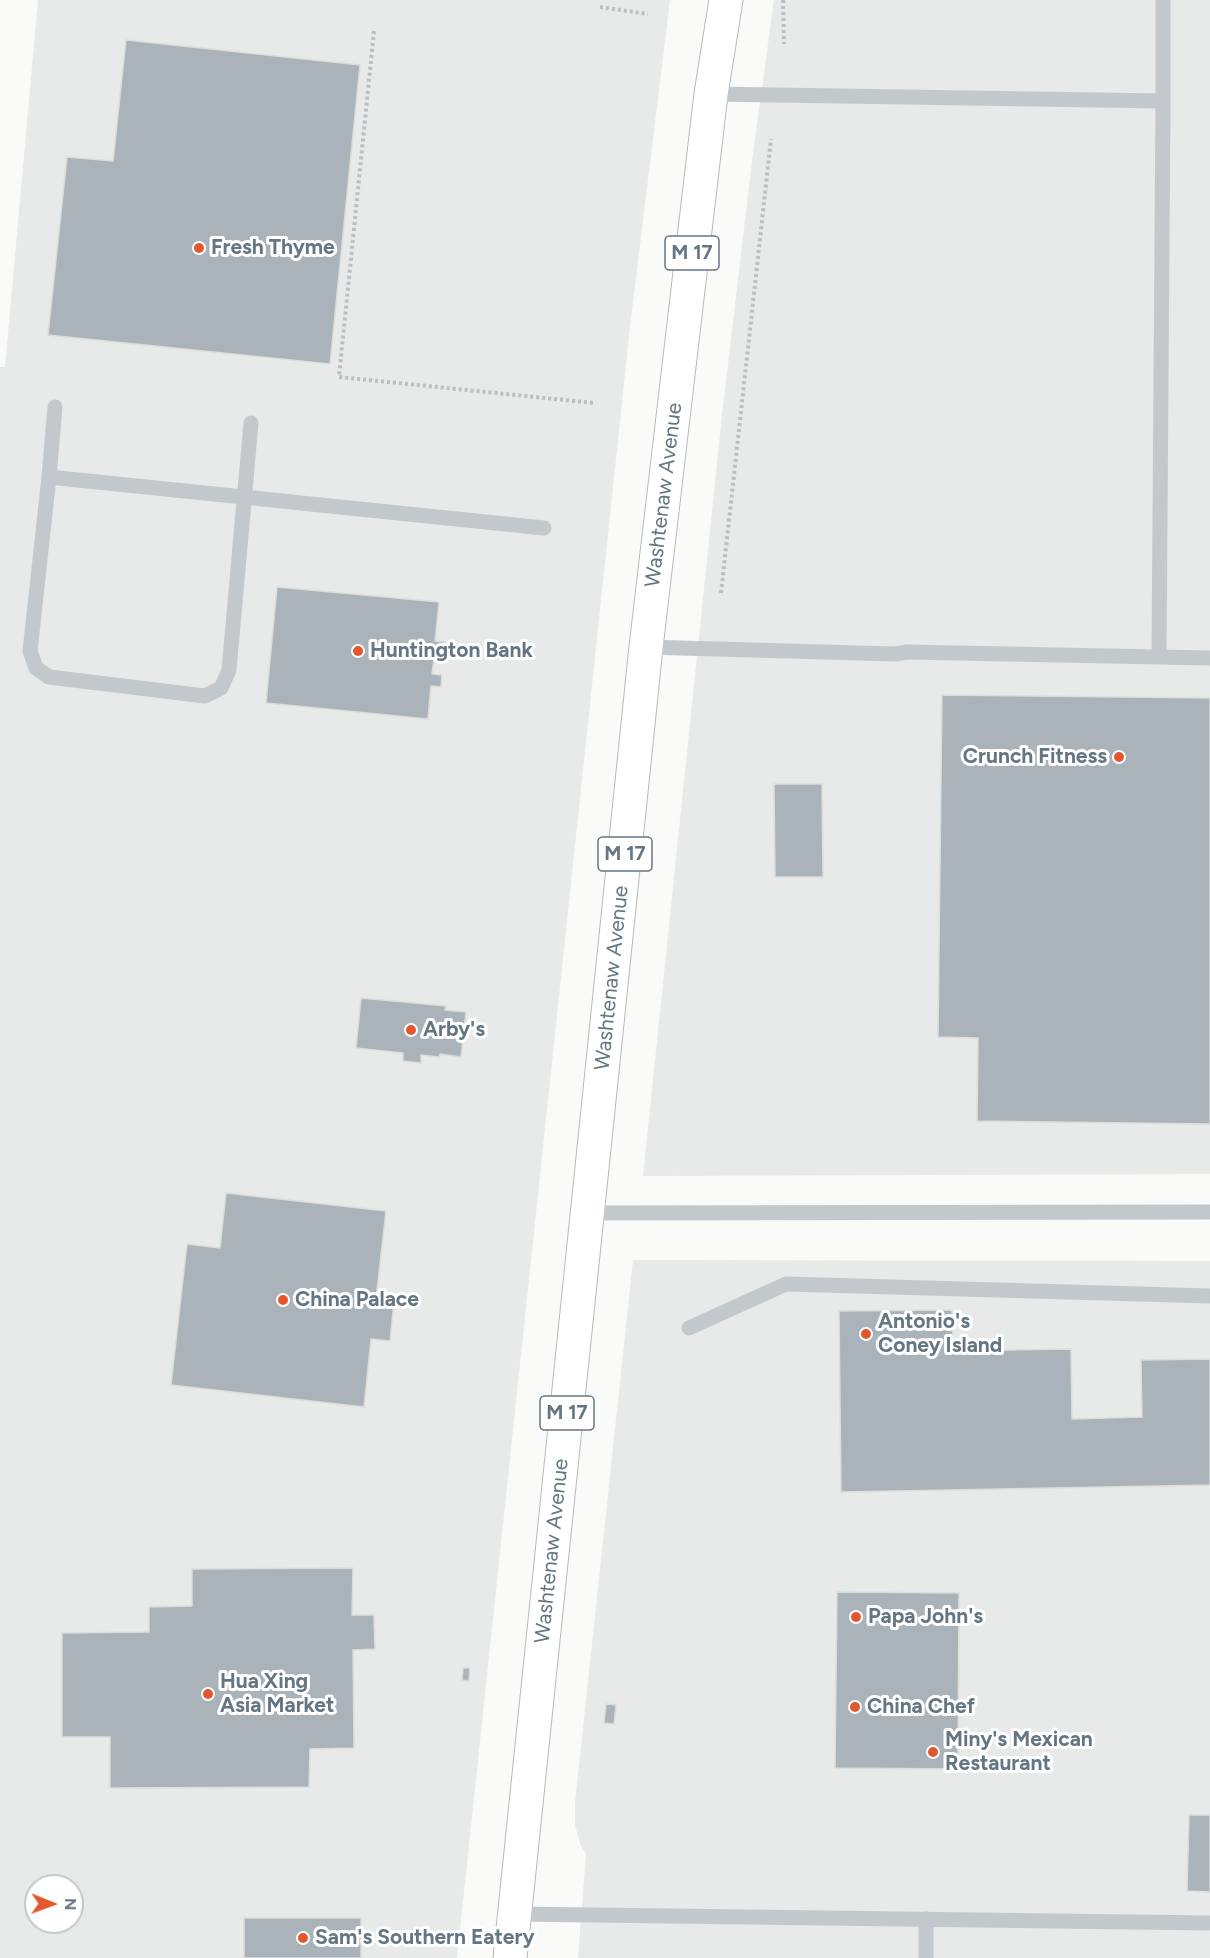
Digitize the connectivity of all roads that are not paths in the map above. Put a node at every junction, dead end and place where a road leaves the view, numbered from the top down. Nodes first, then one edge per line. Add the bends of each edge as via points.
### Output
1 (726, 0) edge
2 (1163, 0) edge
3 (711, 94) junction
4 (1163, 101) junction
5 (55, 407) dead end
6 (251, 423) dead end
7 (49, 477) junction
8 (245, 496) junction
9 (544, 528) dead end
10 (646, 647) junction
11 (1159, 657) junction
12 (1210, 658) edge
13 (1210, 1212) edge
14 (587, 1213) junction
15 (1210, 1296) edge
16 (689, 1328) dead end
17 (514, 1914) junction
18 (926, 1920) junction
19 (1210, 1923) edge
20 (510, 1958) edge
21 (926, 1958) edge

1 - 3 main road, Washtenaw Avenue / M 17
2 - 4 lane
3 - 4 lane
3 - 10 main road, Washtenaw Avenue / M 17
4 - 11 lane
5 - 7 lane
6 - 8 lane
7 - 8 lane
7 - 8 lane via 30,651 36,668 49,677 205,696 221,688 229,670
8 - 9 lane
10 - 11 lane
10 - 14 main road, Washtenaw Avenue / M 17
11 - 12 lane
13 - 14 lane
14 - 17 main road, Washtenaw Avenue / M 17
15 - 16 lane via 786,1284
17 - 18 lane
17 - 20 main road, Washtenaw Avenue / M 17
18 - 19 lane
18 - 21 lane

